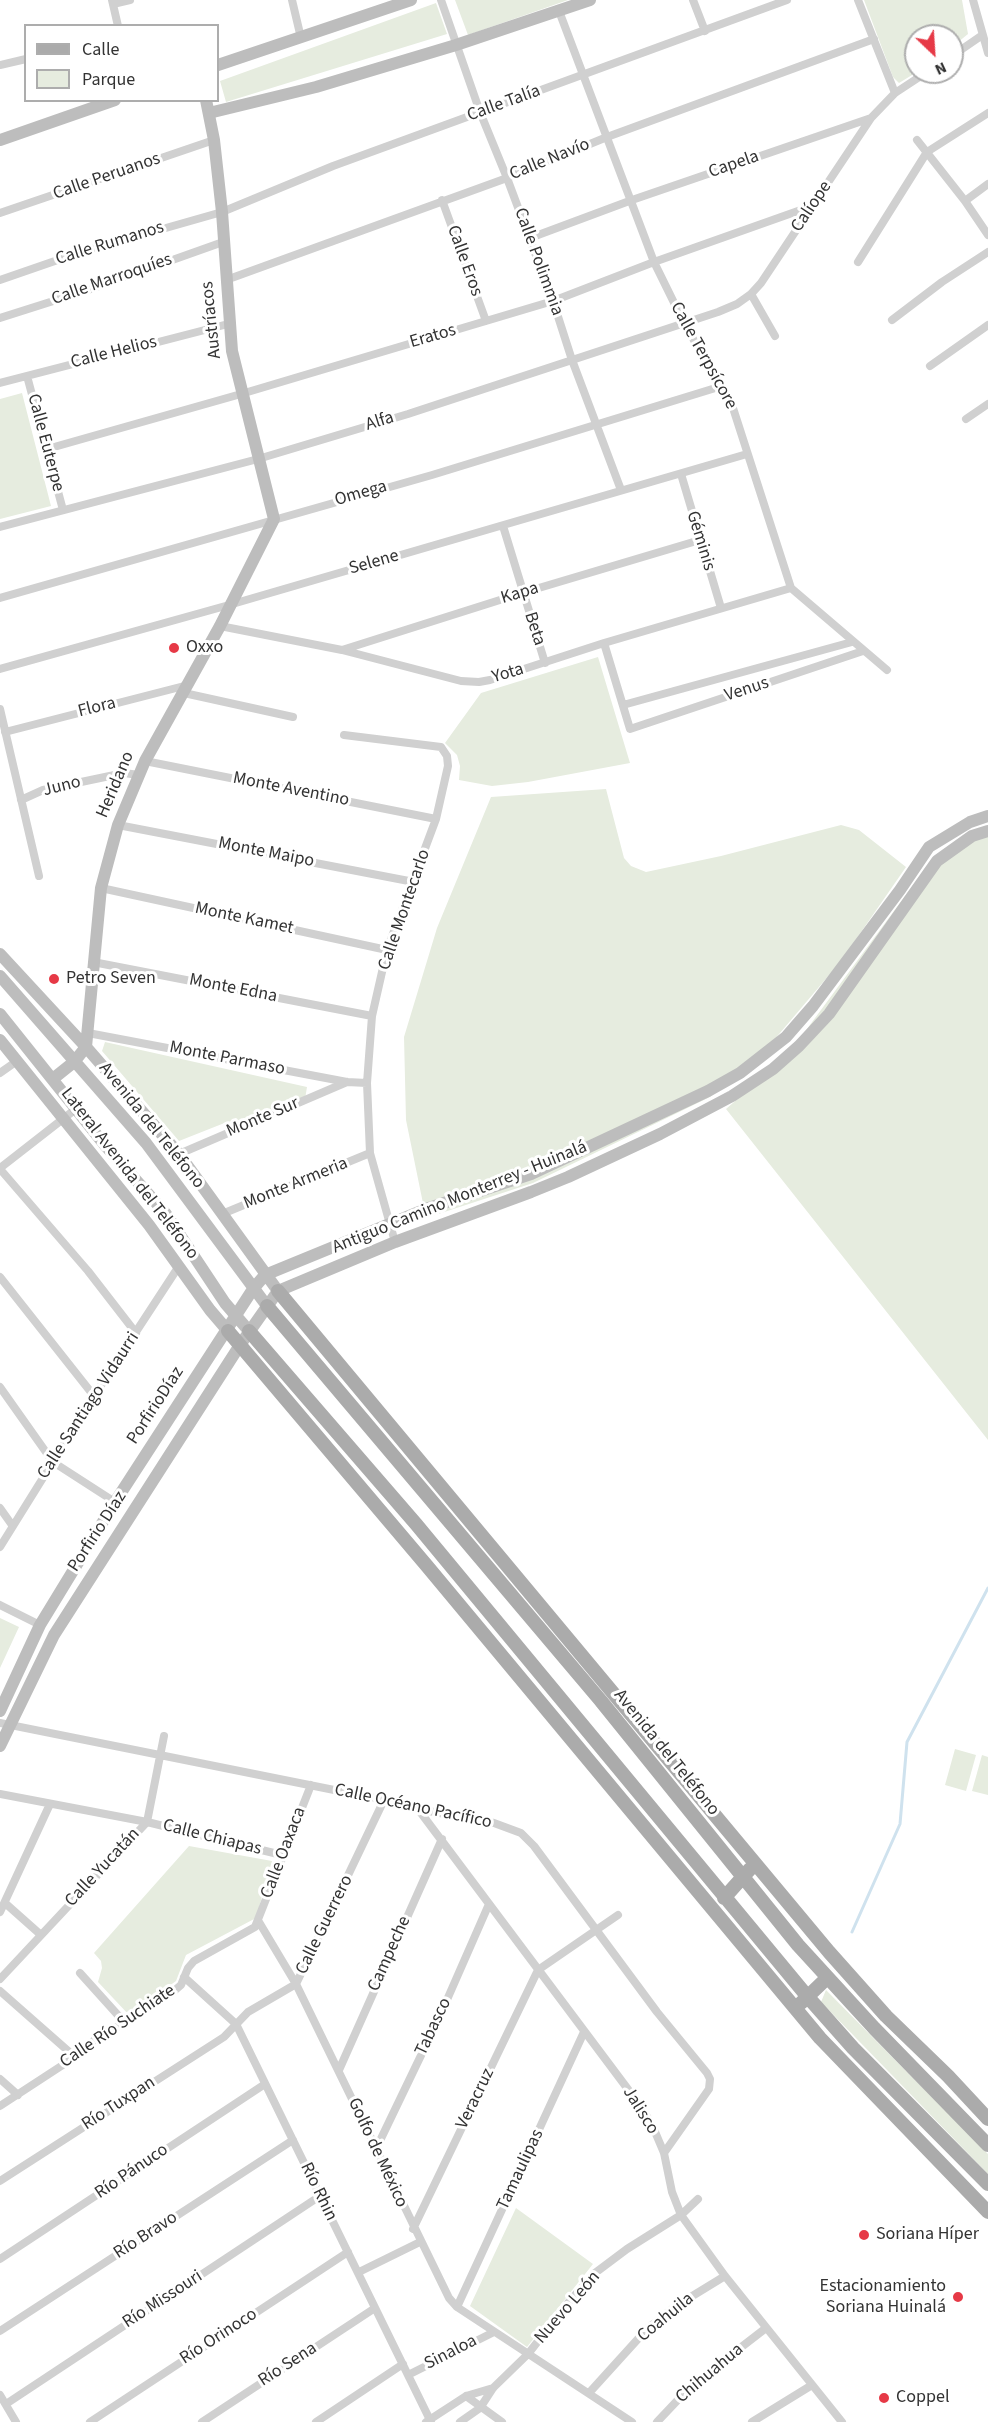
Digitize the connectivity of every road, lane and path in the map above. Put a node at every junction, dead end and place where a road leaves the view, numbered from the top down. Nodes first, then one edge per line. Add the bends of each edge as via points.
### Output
1 (130, 0) edge
2 (291, 0) edge
3 (411, 0) edge
4 (441, 0) edge
5 (590, 0) edge
6 (693, 0) edge
7 (787, 0) edge
8 (858, 0) edge
9 (972, 0) edge
10 (112, 2) edge
11 (560, 11) junction
12 (118, 24) edge
13 (705, 31) junction
14 (981, 36) junction
15 (301, 38) junction
16 (874, 39) junction
17 (456, 45) junction
18 (964, 48) edge
19 (988, 52) edge
20 (24, 59) edge
21 (0, 65) edge
22 (219, 65) edge
23 (584, 75) junction
24 (909, 84) edge
25 (896, 93) junction
26 (109, 102) edge
27 (208, 107) edge
28 (480, 112) junction
29 (988, 112) edge
30 (871, 118) junction
31 (608, 137) junction
32 (0, 140) edge
33 (214, 140) junction
34 (917, 140) dead end
35 (927, 152) junction
36 (507, 178) junction
37 (988, 184) edge
38 (442, 200) junction
39 (632, 200) junction
40 (965, 201) junction
41 (813, 206) junction
42 (222, 212) junction
43 (0, 213) edge
44 (988, 235) edge
45 (530, 238) junction
46 (224, 242) junction
47 (988, 252) edge
48 (654, 262) junction
49 (858, 262) dead end
50 (226, 279) junction
51 (0, 280) edge
52 (752, 294) junction
53 (553, 301) junction
54 (0, 318) edge
55 (892, 320) dead end
56 (486, 321) junction
57 (684, 323) junction
58 (228, 324) junction
59 (988, 325) edge
60 (775, 336) dead end
61 (572, 360) junction
62 (930, 366) dead end
63 (27, 376) junction
64 (0, 384) edge
65 (722, 386) junction
66 (241, 394) junction
67 (988, 404) edge
68 (966, 419) dead end
69 (596, 425) junction
70 (47, 448) junction
71 (747, 454) junction
72 (258, 459) junction
73 (681, 474) junction
74 (621, 490) junction
75 (63, 510) junction
76 (274, 519) junction
77 (503, 526) junction
78 (0, 527) edge
79 (700, 540) junction
80 (791, 588) junction
81 (522, 593) junction
82 (0, 598) edge
83 (229, 605) junction
84 (721, 608) junction
85 (220, 626) junction
86 (852, 642) junction
87 (604, 643) junction
88 (342, 650) junction
89 (863, 651) junction
90 (545, 663) junction
91 (0, 669) edge
92 (887, 670) dead end
93 (186, 689) junction
94 (623, 705) junction
95 (0, 709) edge
96 (293, 717) dead end
97 (5, 732) junction
98 (344, 735) dead end
99 (145, 761) junction
100 (139, 775) junction
101 (21, 800) junction
102 (988, 816) edge
103 (436, 819) junction
104 (118, 825) junction
105 (988, 831) edge
106 (39, 876) dead end
107 (414, 882) junction
108 (101, 888) junction
109 (387, 950) junction
110 (0, 954) edge
111 (93, 962) junction
112 (0, 976) edge
113 (0, 1014) edge
114 (372, 1016) junction
115 (88, 1033) junction
116 (0, 1040) edge
117 (86, 1047) junction
118 (16, 1061) junction
119 (74, 1062) junction
120 (0, 1073) edge
121 (54, 1078) junction
122 (347, 1082) junction
123 (367, 1083) junction
124 (77, 1108) junction
125 (62, 1120) junction
126 (370, 1153) junction
127 (179, 1154) junction
128 (0, 1168) edge
129 (222, 1214) junction
130 (389, 1223) junction
131 (395, 1242) junction
132 (179, 1266) junction
133 (265, 1275) junction
134 (0, 1277) edge
135 (253, 1289) junction
136 (278, 1291) junction
137 (267, 1306) junction
138 (236, 1316) junction
139 (228, 1331) junction
140 (249, 1331) junction
141 (136, 1333) junction
142 (240, 1345) junction
143 (0, 1387) edge
144 (94, 1396) junction
145 (52, 1462) junction
146 (426, 1467) junction
147 (411, 1477) junction
148 (115, 1502) junction
149 (0, 1508) edge
150 (12, 1526) junction
151 (0, 1547) edge
152 (441, 1554) junction
153 (427, 1566) junction
154 (0, 1605) edge
155 (40, 1625) junction
156 (0, 1711) edge
157 (5, 1724) edge
158 (164, 1736) dead end
159 (0, 1746) edge
160 (158, 1756) junction
161 (311, 1785) junction
162 (0, 1794) edge
163 (384, 1800) junction
164 (50, 1804) junction
165 (418, 1809) junction
166 (147, 1822) junction
167 (442, 1839) junction
168 (282, 1854) junction
169 (755, 1863) junction
170 (744, 1876) junction
171 (724, 1898) junction
172 (5, 1903) junction
173 (489, 1904) junction
174 (0, 1912) edge
175 (618, 1915) dead end
176 (259, 1922) junction
177 (596, 1931) junction
178 (41, 1935) junction
179 (538, 1970) junction
180 (80, 1973) dead end
181 (790, 1974) junction
182 (184, 1977) junction
183 (827, 1978) junction
184 (0, 1979) edge
185 (296, 1984) junction
186 (775, 1985) junction
187 (0, 1991) edge
188 (807, 1996) junction
189 (795, 2008) junction
190 (125, 2023) junction
191 (236, 2024) junction
192 (584, 2032) junction
193 (75, 2056) junction
194 (339, 2070) junction
195 (0, 2079) edge
196 (264, 2084) junction
197 (18, 2094) junction
198 (0, 2106) edge
199 (988, 2119) edge
200 (925, 2121) junction
201 (913, 2135) junction
202 (293, 2140) junction
203 (988, 2145) edge
204 (376, 2149) junction
205 (664, 2153) junction
206 (0, 2181) edge
207 (988, 2184) edge
208 (320, 2196) junction
209 (698, 2199) dead end
210 (988, 2212) edge
211 (681, 2215) junction
212 (413, 2229) junction
213 (420, 2242) junction
214 (348, 2252) junction
215 (0, 2259) edge
216 (358, 2272) junction
217 (725, 2276) junction
218 (457, 2307) junction
219 (375, 2308) junction
220 (766, 2328) junction
221 (0, 2331) edge
222 (494, 2332) junction
223 (528, 2354) junction
224 (403, 2364) junction
225 (408, 2375) junction
226 (812, 2385) junction
227 (493, 2388) junction
228 (589, 2393) junction
229 (0, 2395) edge
230 (466, 2396) junction
231 (6, 2404) junction
232 (480, 2408) junction
233 (429, 2421) edge
234 (16, 2422) edge
235 (90, 2422) edge
236 (202, 2422) edge
237 (316, 2422) edge
238 (460, 2422) edge
239 (502, 2422) edge
240 (632, 2422) edge
241 (657, 2422) edge
242 (752, 2422) edge
243 (842, 2422) edge

1 - 10 street
2 - 15 street
3 - 15 street
4 - 17 street, Calle Polimmia
5 - 11 street, Austríacos
6 - 13 street
7 - 13 street, Calle Talía
8 - 16 street
9 - 14 street
10 - 12 street
11 - 17 street, Austríacos
11 - 23 street, Calle Terpsícore
13 - 23 street, Calle Talía
14 - 18 street
14 - 19 street
15 - 22 street
16 - 25 street
16 - 31 street, Calle Navío
17 - 27 street, Austríacos via 316,87
17 - 28 street, Calle Polimmia
20 - 21 street
23 - 28 street, Calle Talía
23 - 31 street, Calle Terpsícore
24 - 25 street, Capela
25 - 30 street, Capela
26 - 32 street
27 - 33 street, Austríacos
28 - 36 street, Calle Polimmia
28 - 42 street, Calle Talía
29 - 35 street
30 - 39 street, Capela
30 - 41 street, Calíope
31 - 36 street, Calle Navío
31 - 39 street, Calle Terpsícore
33 - 42 street, Austríacos
33 - 43 street, Calle Peruanos
34 - 35 street
35 - 40 street
35 - 49 street
36 - 38 street, Calle Navío
36 - 45 street, Calle Polimmia
37 - 40 street
38 - 50 street, Calle Navío
38 - 56 street, Calle Eros
39 - 45 street, Capela
39 - 48 street, Calle Terpsícore
40 - 44 street
41 - 48 street, Eratos
41 - 52 street, Calíope
42 - 46 street, Austríacos
42 - 51 street, Calle Rumanos
45 - 53 street, Calle Polimmia
46 - 50 street, Austríacos
46 - 54 street, Calle Marroquíes
47 - 55 street
48 - 53 street, Eratos
48 - 57 street, Calle Terpsícore
50 - 58 street, Austríacos
52 - 57 street, Alfa via 737,304
52 - 60 street
53 - 56 street, Eratos
53 - 61 street, Calle Polimmia
56 - 66 street, Eratos
57 - 61 street, Alfa
57 - 65 street, Calle Terpsícore
58 - 63 street, Calle Helios
58 - 66 street, Austríacos
59 - 62 street
61 - 69 street, Calle Polimmia
61 - 72 street, Alfa
63 - 64 street, Calle Helios
63 - 70 street, Calle Euterpe
65 - 69 street, Omega
65 - 71 street, Calle Terpsícore via 740,426
66 - 70 street, Eratos
66 - 72 street, Austríacos
67 - 68 street
69 - 74 street, Calle Polimmia
69 - 76 street, Omega
70 - 75 street, Calle Euterpe
71 - 73 street, Selene
71 - 80 street, Calle Terpsícore
72 - 75 street, Alfa
72 - 76 street, Austríacos
73 - 74 street, Selene
73 - 79 street, Géminis
74 - 77 street, Selene
75 - 78 street, Alfa
76 - 82 street, Omega
76 - 83 street, Heridano
77 - 81 street, Beta
77 - 83 street, Selene
79 - 81 street, Kapa
79 - 84 street, Géminis
80 - 84 street, Yota
80 - 86 street
81 - 88 street, Kapa
81 - 90 street, Beta
83 - 85 street, Heridano
83 - 91 street, Selene
84 - 87 street, Yota
85 - 88 street, Yota
85 - 93 street, Heridano
86 - 89 street
86 - 94 street, Venus
87 - 90 street, Yota
87 - 94 street
88 - 90 street, Yota via 461,681 490,680
89 - 92 street
89 - 94 street, Venus via 630,729
93 - 96 street
93 - 97 street, Flora
93 - 99 street, Heridano
95 - 97 street
97 - 101 street
98 - 103 street, Calle Montecarlo via 441,747 448,766
99 - 100 street, Heridano
99 - 103 street, Monte Aventino
100 - 101 street, Juno via 124,773 43,790
100 - 104 street, Heridano
101 - 106 street
102 - 130 street, Antiguo Camino Monterrey - Huinalá via 929,846 813,1006 786,1037 747,1068 708,1091 531,1174
103 - 107 street, Calle Montecarlo
104 - 107 street, Monte Maipo
104 - 108 street, Heridano
105 - 131 street, Antiguo Camino Monterrey - Huinalá via 972,836 937,861 829,1014 773,1069 700,1114 568,1177
107 - 109 street, Calle Montecarlo
108 - 109 street, Monte Kamet
108 - 111 street, Heridano
109 - 114 street, Calle Montecarlo
110 - 117 street
111 - 114 street, Monte Edna
111 - 115 street, Heridano
112 - 119 street, Avenida del Teléfono
113 - 121 street
114 - 123 street, Calle Montecarlo
115 - 117 street, Heridano
115 - 122 street, Monte Parmaso
116 - 118 street, Lateral Avenida del Teléfono
117 - 119 street
117 - 127 street
118 - 120 street
118 - 125 street, Lateral Avenida del Teléfono
119 - 121 street
119 - 135 street, Avenida del Teléfono via 157,1157
121 - 124 street
122 - 123 street, Monte Parmaso
122 - 127 street, Monte Sur
123 - 126 street, Calle Montecarlo
124 - 125 street
124 - 138 street via 166,1214
125 - 128 street
125 - 132 street, Lateral Avenida del Teléfono
126 - 129 street, Monte Armeria
126 - 130 street, Calle Montecarlo
127 - 129 street
128 - 141 street
129 - 133 street
130 - 131 street, Calle Montecarlo
130 - 133 street, Antiguo Camino Monterrey - Huinalá
131 - 136 street, Antiguo Camino Monterrey - Huinalá
132 - 139 street, Lateral Avenida del Teléfono
132 - 141 street, Calle Santiago Vidaurri
133 - 135 street, PorfirioDíaz
133 - 136 street
134 - 144 street
135 - 137 street, Avenida del Teléfono
135 - 138 street, PorfirioDíaz
136 - 137 street
136 - 146 main road
137 - 140 street
137 - 147 main road, Avenida del Teléfono
138 - 139 street, PorfirioDíaz
138 - 140 street
139 - 142 main road
139 - 148 street, PorfirioDíaz
140 - 142 street
140 - 152 main road
141 - 144 street, Calle Santiago Vidaurri
142 - 153 main road
142 - 157 street, Porfirio Díaz via 54,1635
143 - 145 street
144 - 145 street, Calle Santiago Vidaurri
145 - 148 street
145 - 150 street, Calle Santiago Vidaurri
146 - 147 main road
146 - 169 main road
147 - 170 main road, Avenida del Teléfono
148 - 155 street, PorfirioDíaz
149 - 150 street
150 - 151 street, Calle Santiago Vidaurri
152 - 153 main road
152 - 171 main road
153 - 186 main road
154 - 155 street
155 - 156 street, PorfirioDíaz
157 - 159 street, Porfirio Díaz
157 - 160 street, Calle Océano Pacífico
158 - 160 street, Calle Yucatán
160 - 161 street, Calle Océano Pacífico
160 - 166 street, Calle Yucatán
161 - 163 street, Calle Océano Pacífico
161 - 168 street, Calle Oaxaca
162 - 164 street, Calle Chiapas
163 - 165 street, Calle Océano Pacífico
163 - 185 street, Calle Guerrero
164 - 166 street, Calle Chiapas
164 - 172 street
165 - 167 street, Jalisco
165 - 177 street, Calle Océano Pacífico via 494,1823 521,1833
166 - 168 street, Calle Chiapas
166 - 178 street, Calle Yucatán
167 - 173 street, Jalisco
167 - 194 street, Campeche
168 - 176 street, Calle Oaxaca
169 - 170 main road
169 - 199 main road via 843,1968
170 - 171 main road
170 - 183 main road, Avenida del Teléfono
171 - 181 main road
172 - 174 street
172 - 178 street
173 - 179 street, Jalisco
173 - 204 street, Tabasco
175 - 177 street
176 - 182 street, Calle Río Suchiate via 194,1961
176 - 185 street, Golfo de México
177 - 179 street
177 - 205 street, Calle Océano Pacífico via 710,2079 709,2089
178 - 184 street, Calle Yucatán
179 - 192 street, Jalisco
179 - 212 street, Veracruz
180 - 190 street
181 - 186 main road
181 - 188 main road
182 - 190 street, Calle Río Suchiate via 174,1991
182 - 191 street, Río Rhin
183 - 188 main road
183 - 203 main road, Avenida del Teléfono
185 - 191 street, Calle Guerrero via 248,2012
185 - 194 street, Golfo de México
186 - 189 main road
187 - 193 street
188 - 189 main road
188 - 200 main road
189 - 201 main road
190 - 193 street, Calle Río Suchiate via 99,2036
191 - 196 street, Río Rhin
191 - 206 street, Río Tuxpan via 224,2037
192 - 205 street, Jalisco via 642,2108
192 - 218 street, Tamaulipas
193 - 197 street, Calle Río Suchiate
194 - 204 street, Golfo de México
195 - 197 street
196 - 202 street, Río Rhin
196 - 215 street, Río Pánuco
197 - 198 street, Calle Río Suchiate
200 - 201 main road
200 - 207 main road
201 - 210 main road
202 - 208 street, Río Rhin
202 - 221 street, Río Bravo
204 - 212 street, Golfo de México
205 - 211 street, Jalisco
208 - 214 street, Río Rhin
208 - 231 street, Río Missouri
209 - 211 street, Nuevo León
211 - 217 street, Jalisco
211 - 223 street, Nuevo León via 596,2273
212 - 213 street, Golfo de México
213 - 216 street
213 - 218 street, Golfo de México
214 - 216 street, Río Rhin
214 - 235 street, Río Orinoco
216 - 219 street, Río Rhin
217 - 220 street, Jalisco
217 - 228 street, Coahuila via 647,2329
218 - 222 street, Golfo de México
219 - 224 street, Río Rhin
219 - 236 street, Río Sena
220 - 226 street, Jalisco
220 - 241 street, Chihuahua via 691,2385
222 - 223 street, Golfo de México
222 - 225 street, Sinaloa
223 - 227 street, Nuevo León
223 - 228 street, Golfo de México
224 - 225 street, Río Rhin
224 - 237 street
225 - 233 street, Río Rhin
226 - 242 street
226 - 243 street, Jalisco
227 - 230 street, Nuevo León
227 - 232 street, Nuevo León
228 - 240 street, Golfo de México
229 - 231 street
230 - 232 street
230 - 233 street, Nuevo León
231 - 234 street
232 - 238 street, Nuevo León
232 - 239 street

